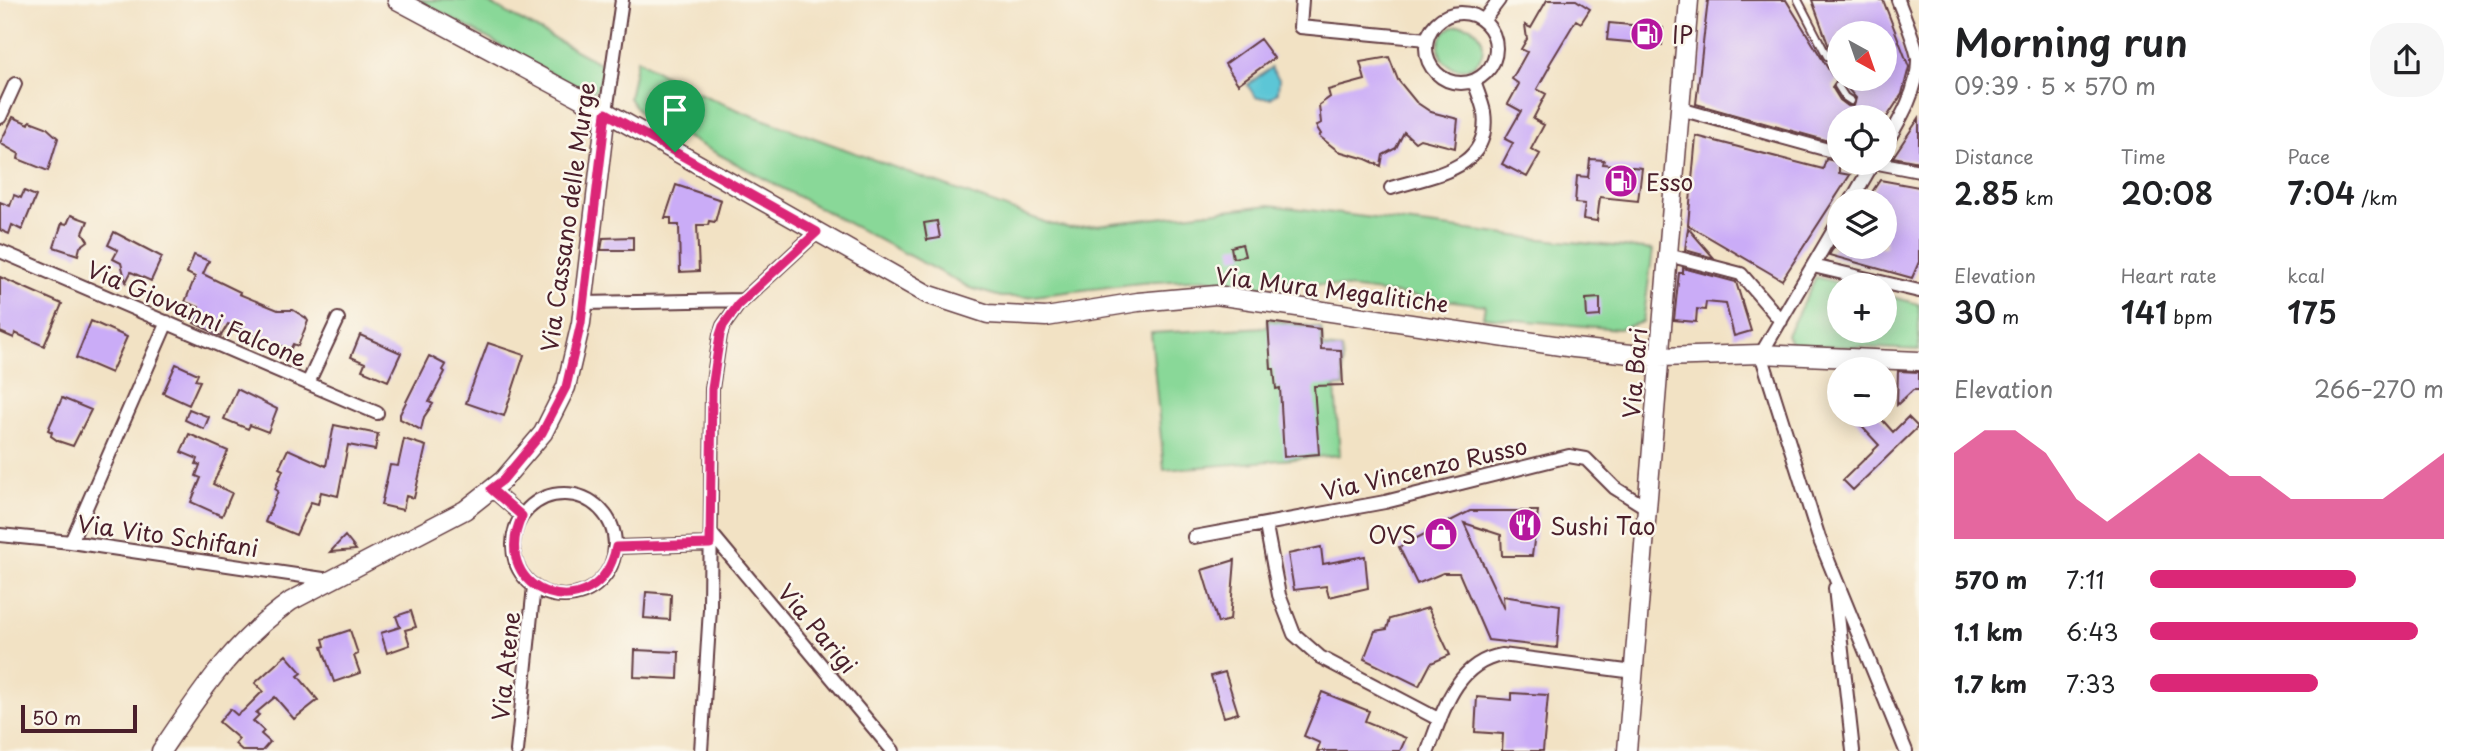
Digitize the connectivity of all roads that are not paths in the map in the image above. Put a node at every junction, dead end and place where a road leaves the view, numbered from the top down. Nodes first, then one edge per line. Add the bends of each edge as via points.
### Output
1 (397, 0) edge
2 (622, 0) edge
3 (1302, 0) edge
4 (1499, 0) edge
5 (1689, 0) edge
6 (1798, 0) edge
7 (1898, 0) edge
8 (1483, 21) junction
9 (1427, 38) junction
10 (1827, 56) dead end
11 (1474, 81) junction
12 (15, 83) dead end
13 (1842, 91) edge
14 (1851, 101) dead end
15 (1680, 109) junction
16 (606, 113) junction
17 (1897, 114) edge
18 (0, 117) edge
19 (1827, 150) edge
20 (1897, 168) edge
21 (1919, 172) edge
22 (1391, 188) dead end
23 (817, 232) junction
24 (1827, 242) edge
25 (0, 251) edge
26 (1668, 255) junction
27 (1813, 266) junction
28 (1919, 291) edge
29 (743, 300) junction
30 (584, 303) junction
31 (338, 319) dead end
32 (1781, 321) junction
33 (167, 323) junction
34 (1761, 354) junction
35 (1660, 356) junction
36 (1919, 361) edge
37 (308, 383) junction
38 (377, 413) dead end
39 (491, 489) junction
40 (1647, 508) junction
41 (522, 516) junction
42 (1266, 526) junction
43 (0, 535) edge
44 (1194, 537) dead end
45 (710, 538) junction
46 (71, 542) junction
47 (616, 547) junction
48 (1834, 574) junction
49 (330, 580) junction
50 (534, 586) junction
51 (1634, 672) junction
52 (1440, 720) junction
53 (161, 751) edge
54 (517, 751) edge
55 (701, 751) edge
56 (893, 751) edge
57 (1428, 751) edge
58 (1627, 751) edge
59 (1853, 751) edge
60 (1906, 751) edge

1 - 16 street, Via Mura Megalitiche
2 - 16 street, Via Cassano delle Murge
3 - 9 street via 1300,27
4 - 8 street
5 - 15 street, Via Bari
6 - 10 lane
7 - 17 street via 1919,60 1919,78
8 - 9 street via 1468,13 1447,15
8 - 11 street via 1493,34 1495,56
9 - 11 street via 1428,61 1442,78
11 - 22 street via 1484,124 1477,152 1460,166
12 - 18 street
13 - 14 lane
15 - 19 street
15 - 26 street, Via Bari
16 - 23 street, Via Mura Megalitiche
16 - 30 street, Via Cassano delle Murge
20 - 21 street
23 - 29 street
23 - 35 street, Via Mura Megalitiche via 927,294 988,314 1046,317 1216,295 1574,348
24 - 27 street
25 - 33 street, Via Giovanni Falcone
26 - 32 street via 1741,274
26 - 35 street, Via Bari
27 - 28 street
27 - 32 street
29 - 30 street
29 - 45 street via 723,326 714,376
30 - 39 street, Via Cassano delle Murge via 566,387 542,433
31 - 37 street
32 - 34 street
33 - 37 street, Via Giovanni Falcone
33 - 46 street
34 - 35 street, Via Mura Megalitiche
34 - 36 street, Via Mura Megalitiche
34 - 48 street
35 - 40 street, Via Bari
37 - 38 street, Via Giovanni Falcone
39 - 41 street
39 - 49 street, Via Cassano delle Murge via 465,510
40 - 42 street, Via Vincenzo Russo via 1615,488 1586,459 1569,456
40 - 51 street, Via Bari
41 - 47 street via 549,495 582,496 607,516
41 - 50 street via 514,532 513,549 517,566
42 - 44 street, Via Vincenzo Russo
42 - 52 street via 1279,595 1294,634 1320,657
43 - 46 street, Via Vito Schifani
45 - 47 street
45 - 55 street
45 - 56 street, Via Parigi
46 - 49 street, Via Vito Schifani
47 - 50 street via 613,563 591,589 558,596
48 - 59 street
48 - 60 street
49 - 53 street, Via Cassano delle Murge via 291,601 250,633 220,666
50 - 54 street, Via Atene
51 - 52 street via 1492,657 1469,669
51 - 58 street, Via Bari
52 - 57 street

